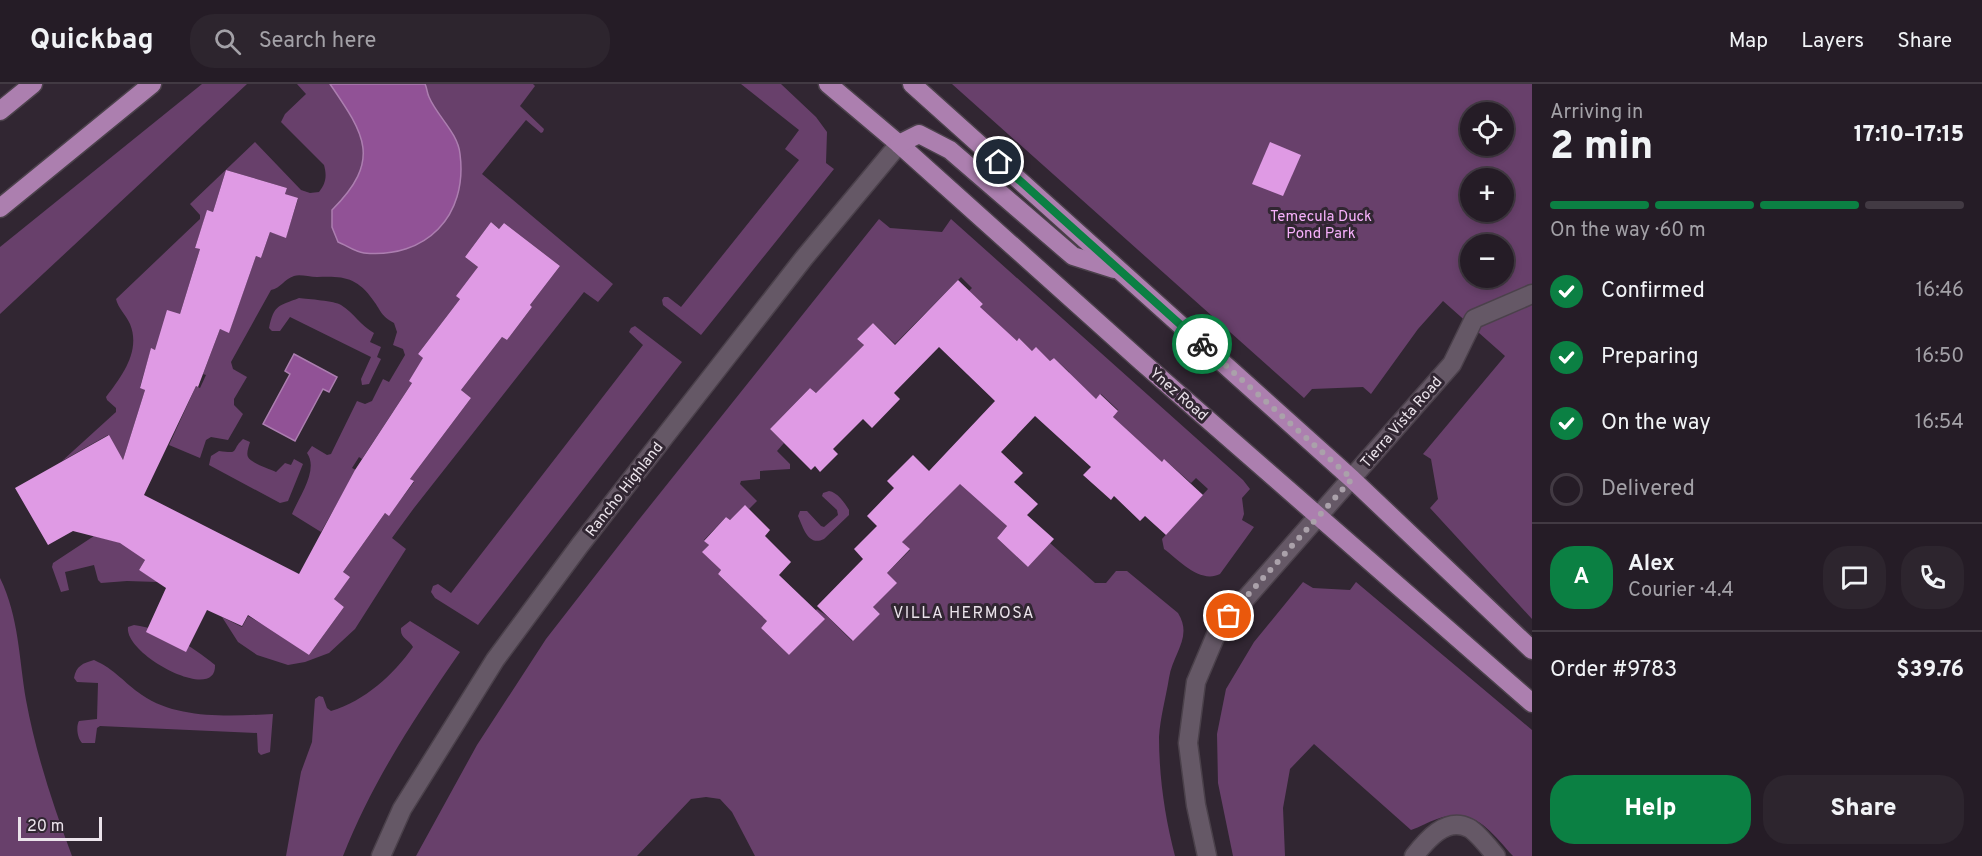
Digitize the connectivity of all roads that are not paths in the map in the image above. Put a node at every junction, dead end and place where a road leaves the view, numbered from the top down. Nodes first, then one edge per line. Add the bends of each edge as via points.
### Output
1 (33, 84) edge
2 (152, 84) edge
3 (828, 84) edge
4 (912, 84) edge
5 (0, 111) edge
6 (899, 144) junction
7 (0, 208) edge
8 (1121, 271) junction
9 (1532, 294) edge
10 (1352, 479) junction
11 (1320, 516) junction
12 (1532, 650) edge
13 (1532, 703) edge
14 (381, 856) edge
15 (1207, 856) edge
16 (1414, 856) edge
17 (1496, 856) edge

1 - 5 main road
2 - 7 main road
3 - 6 main road, Ynez Road
4 - 8 main road
6 - 8 main road via 919,134 950,150 1073,256
6 - 11 main road, Ynez Road
6 - 14 street, Rancho Highland via 804,258 495,660 402,809
8 - 10 main road
9 - 10 street, Tierra Vista Road via 1474,319 1452,364
10 - 11 street, Tierra Vista Road
10 - 12 main road
11 - 13 main road, Ynez Road
11 - 15 street, Tierra Vista Road via 1218,630 1196,682 1188,743
16 - 17 street via 1437,831 1453,826 1470,828

